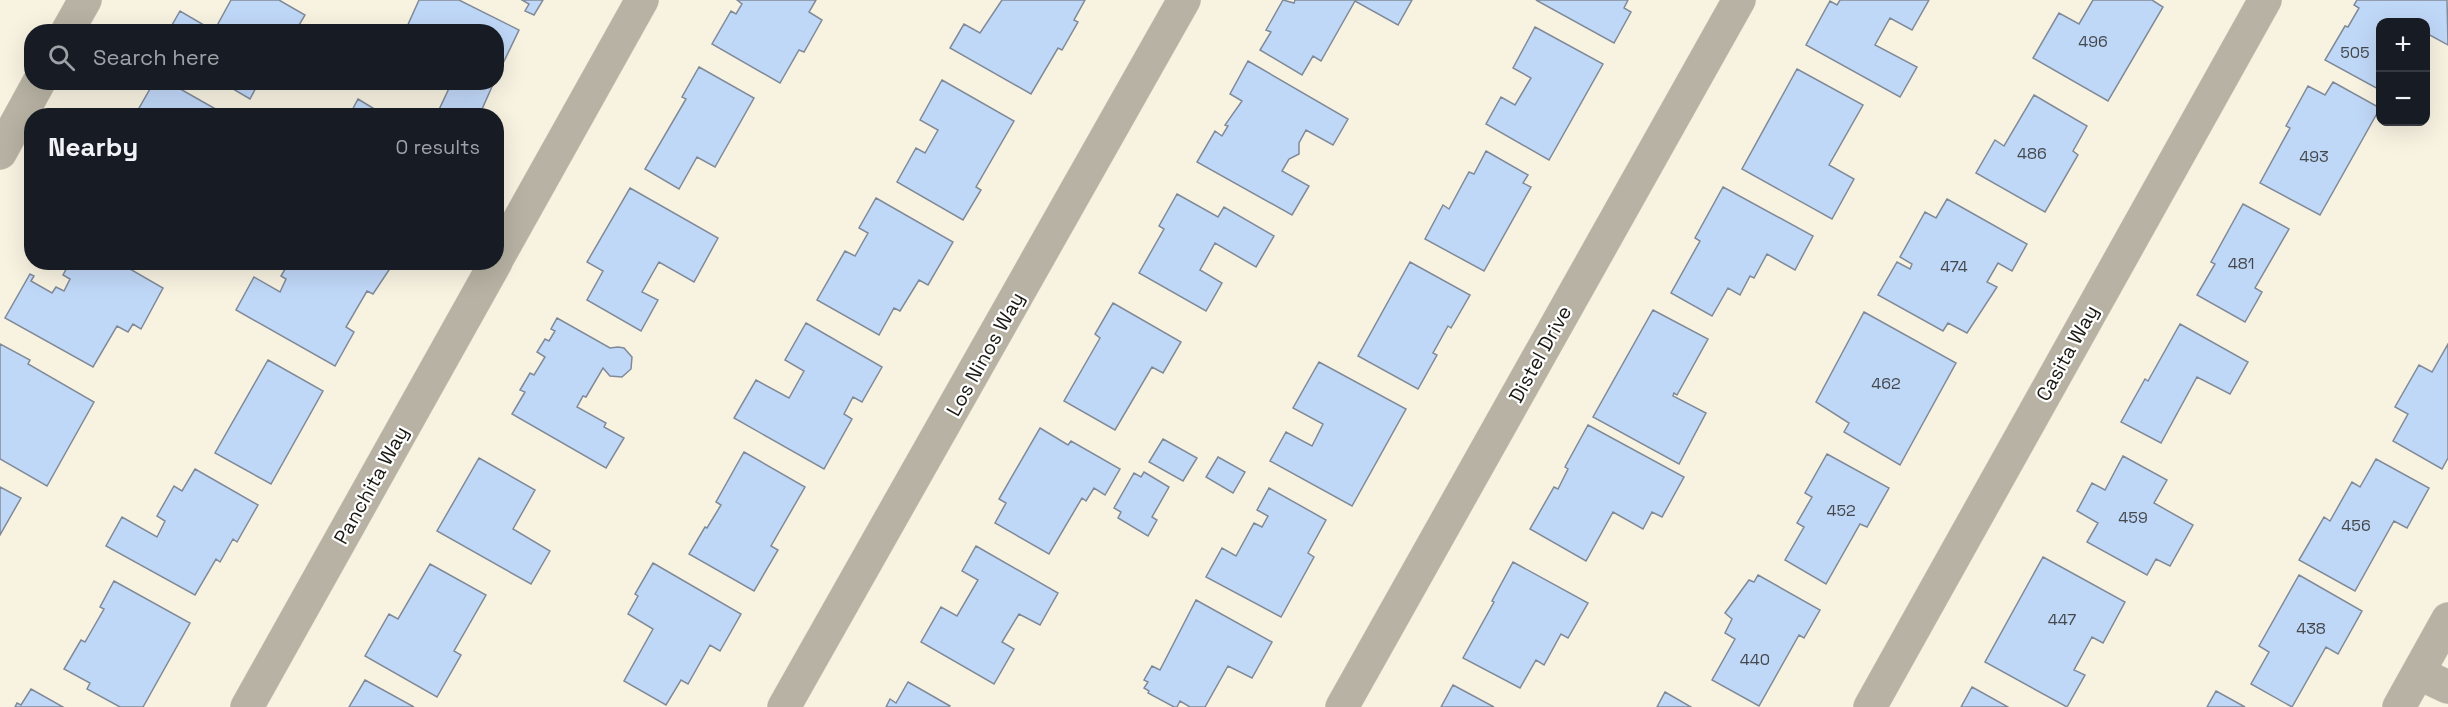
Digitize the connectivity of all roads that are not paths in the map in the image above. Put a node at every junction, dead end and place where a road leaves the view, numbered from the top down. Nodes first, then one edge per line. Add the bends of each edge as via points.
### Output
1 (85, 0) edge
2 (642, 0) edge
3 (1184, 0) edge
4 (1739, 0) edge
5 (2265, 0) edge
6 (72, 24) edge
7 (35, 90) edge
8 (25, 108) edge
9 (24, 109) edge
10 (0, 153) edge
11 (504, 248) edge
12 (492, 270) edge
13 (2448, 619) edge
14 (2418, 673) junction
15 (2448, 687) edge
16 (247, 707) edge
17 (784, 707) edge
18 (1342, 707) edge
19 (1870, 707) edge
20 (2399, 707) edge

1 - 6 street
2 - 11 street, Panchita Way
3 - 17 street, Los Ninos Way
4 - 18 street, Distel Drive
5 - 19 street, Casita Way
7 - 8 street
9 - 10 street
12 - 16 street, Panchita Way
13 - 14 street
14 - 15 street
14 - 20 street

